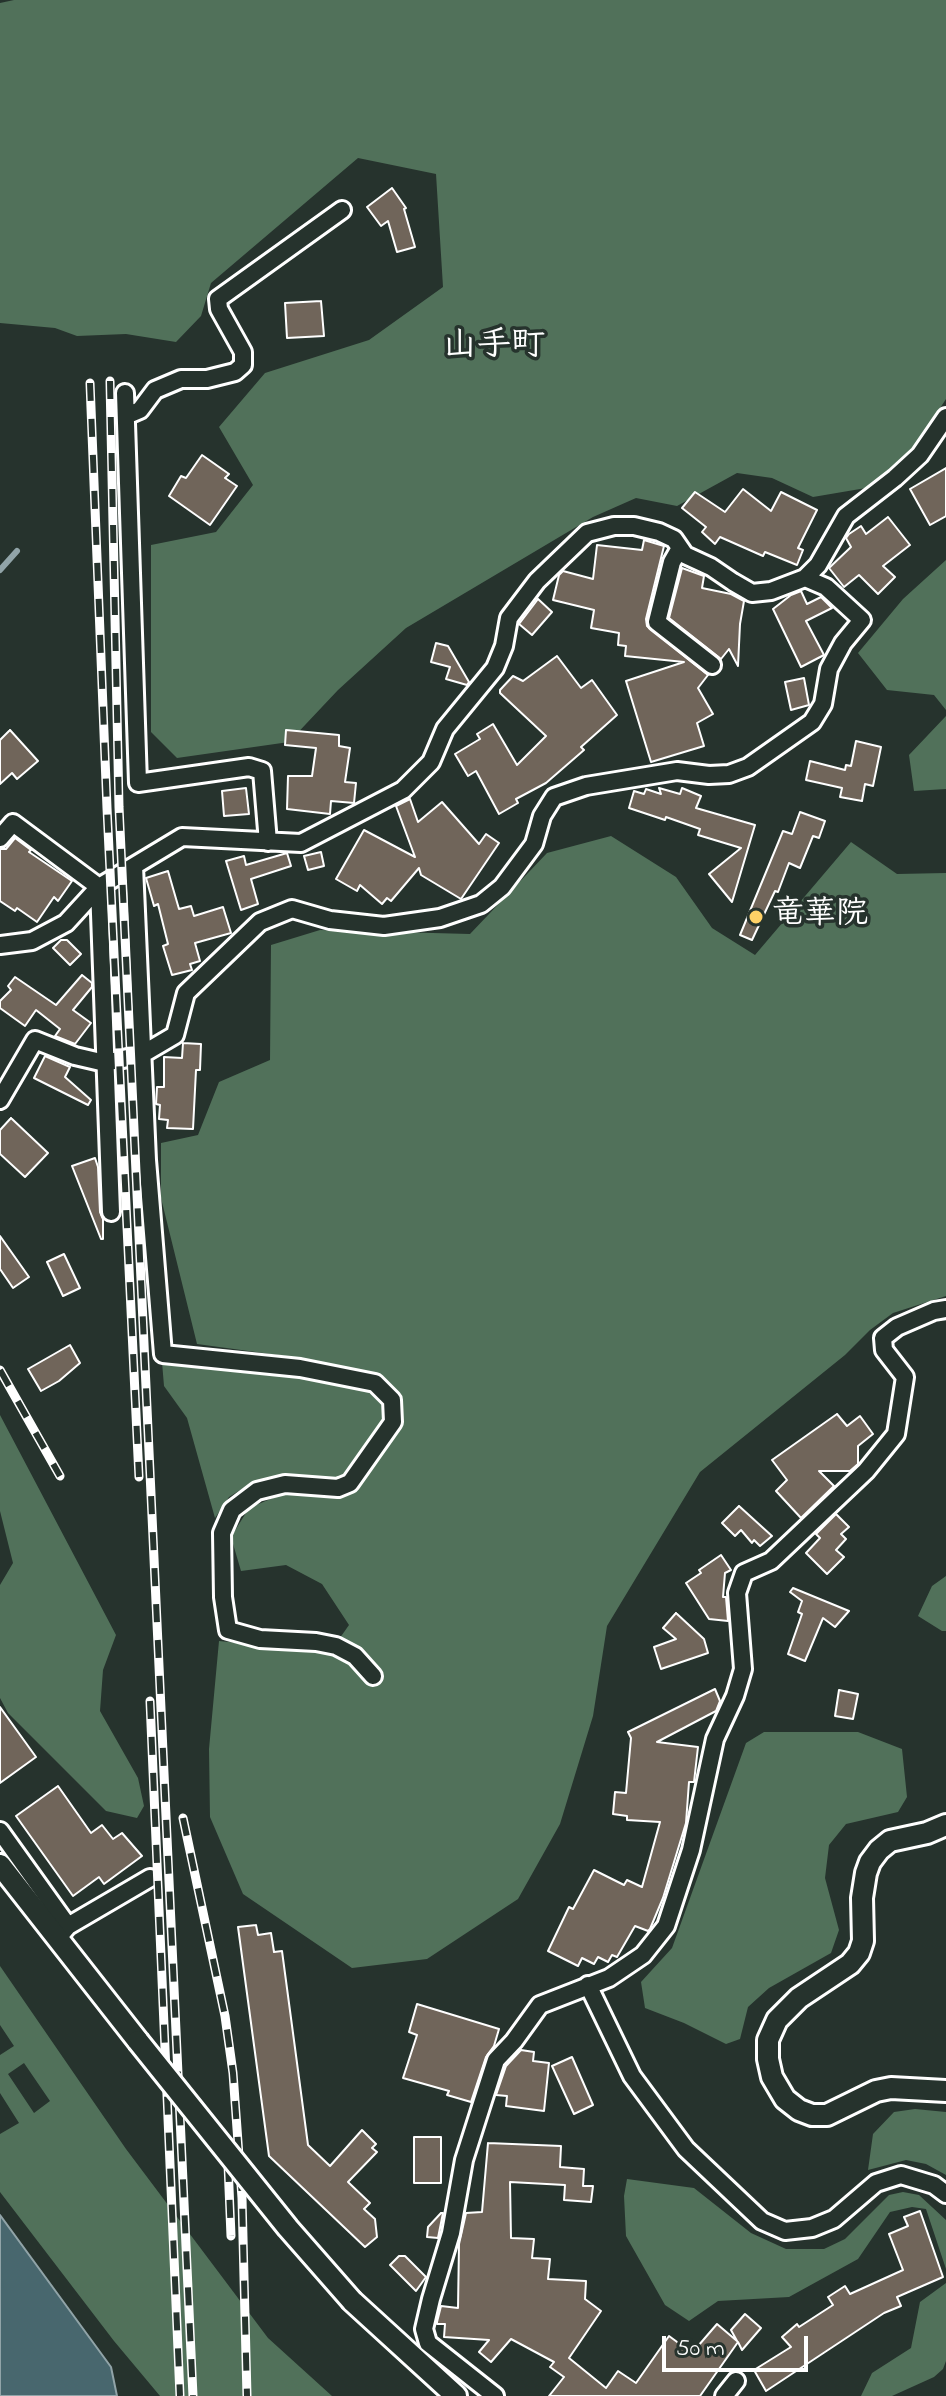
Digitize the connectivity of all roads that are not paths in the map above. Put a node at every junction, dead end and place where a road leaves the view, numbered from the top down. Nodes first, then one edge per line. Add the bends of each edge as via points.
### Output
1 (342, 210) dead end
2 (125, 393) dead end
3 (126, 416) junction
4 (946, 417) edge
5 (680, 548) junction
6 (805, 578) junction
7 (712, 665) dead end
8 (0, 838) edge
9 (268, 842) junction
10 (134, 866) junction
11 (99, 887) junction
12 (0, 945) edge
13 (141, 1055) junction
14 (105, 1063) junction
15 (0, 1100) edge
16 (111, 1212) dead end
17 (946, 1309) edge
18 (373, 1676) dead end
19 (946, 1825) edge
20 (0, 1831) edge
21 (0, 1865) edge
22 (150, 1878) dead end
23 (62, 1932) junction
24 (588, 1985) junction
25 (946, 2091) edge
26 (946, 2194) edge
27 (736, 2381) dead end
28 (456, 2396) edge
29 (495, 2396) edge
30 (724, 2396) edge

1 - 3 street via 218,299 243,352 243,365 235,372 181,379 155,390 140,410
2 - 3 street
3 - 9 street via 138,783 249,767 262,771
4 - 6 street via 920,455 846,516
5 - 6 street via 752,593
5 - 7 street via 657,622
5 - 9 street via 674,539 634,526 587,533 537,581 509,618 495,668 445,729 431,762 403,790 301,843
6 - 13 street via 826,587 862,620 829,669 823,704 812,722 748,767 729,774 677,771 586,786 554,797 534,844 502,887 481,904 440,918 384,926 292,909 260,922 186,993 175,1035
8 - 11 street via 13,823
9 - 10 street via 182,837
10 - 11 street
10 - 13 street
11 - 12 street via 66,923 32,941
11 - 14 street
13 - 14 street
13 - 18 street via 163,1354 300,1368 375,1383 392,1400 393,1422 350,1483 338,1488 285,1484 257,1491 232,1510 222,1533 228,1630 260,1639 336,1646 355,1656
14 - 15 street via 35,1040
14 - 16 street
17 - 24 street via 897,1327 883,1338 884,1350 905,1377 896,1434 866,1471 771,1561 744,1573 737,1593 743,1669 715,1739 691,1850 666,1926 643,1955
19 - 25 street via 890,1841 879,1850 866,1873 859,1953 799,1998 777,2020 768,2040 772,2077 785,2099 812,2115 827,2115 891,2088
20 - 23 street
21 - 23 street
22 - 23 street
23 - 28 street, bridge via 138,2041 279,2218 352,2301
24 - 26 street via 632,2076 686,2149 762,2221 785,2231 812,2228 834,2219 876,2183 901,2175
24 - 29 street via 540,2005 496,2060 464,2160 451,2233 424,2329 428,2343
27 - 30 street

